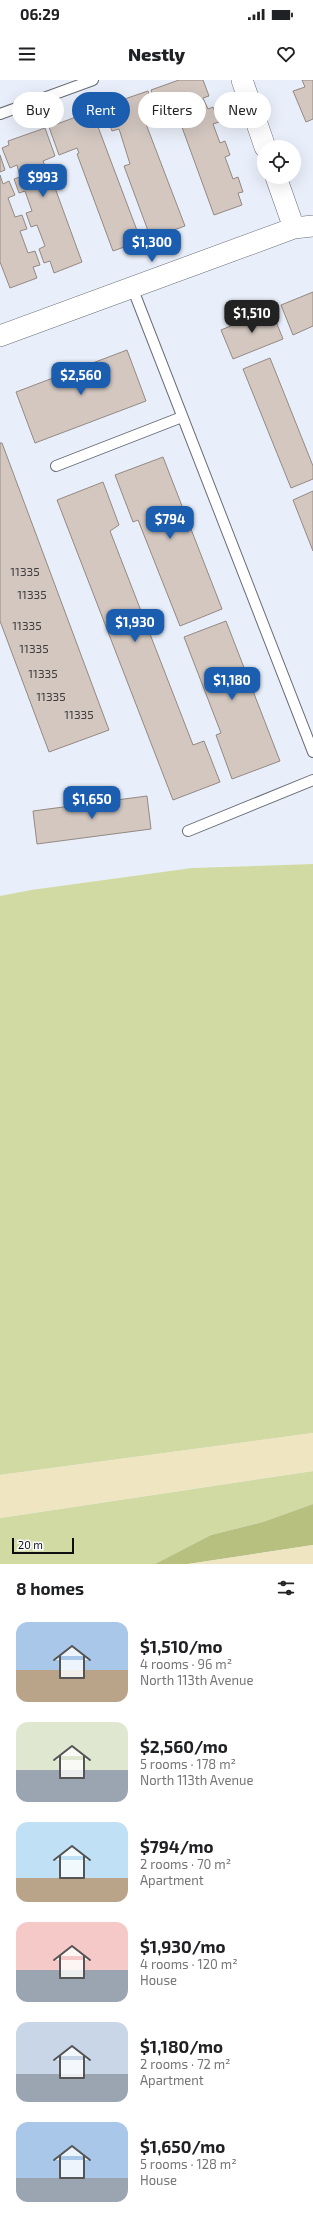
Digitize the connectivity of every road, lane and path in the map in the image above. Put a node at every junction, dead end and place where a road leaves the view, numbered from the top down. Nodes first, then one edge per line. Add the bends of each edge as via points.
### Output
1 (93, 80) edge
2 (242, 80) edge
3 (0, 114) edge
4 (263, 140) edge
5 (280, 184) edge
6 (303, 227) edge
7 (132, 287) junction
8 (0, 336) edge
9 (182, 417) junction
10 (56, 466) dead end
11 (313, 752) edge
12 (313, 780) edge
13 (188, 831) dead end

1 - 3 lane
2 - 4 street
5 - 6 street
6 - 7 street
7 - 8 street
7 - 9 lane
9 - 10 lane
9 - 11 lane
12 - 13 lane

